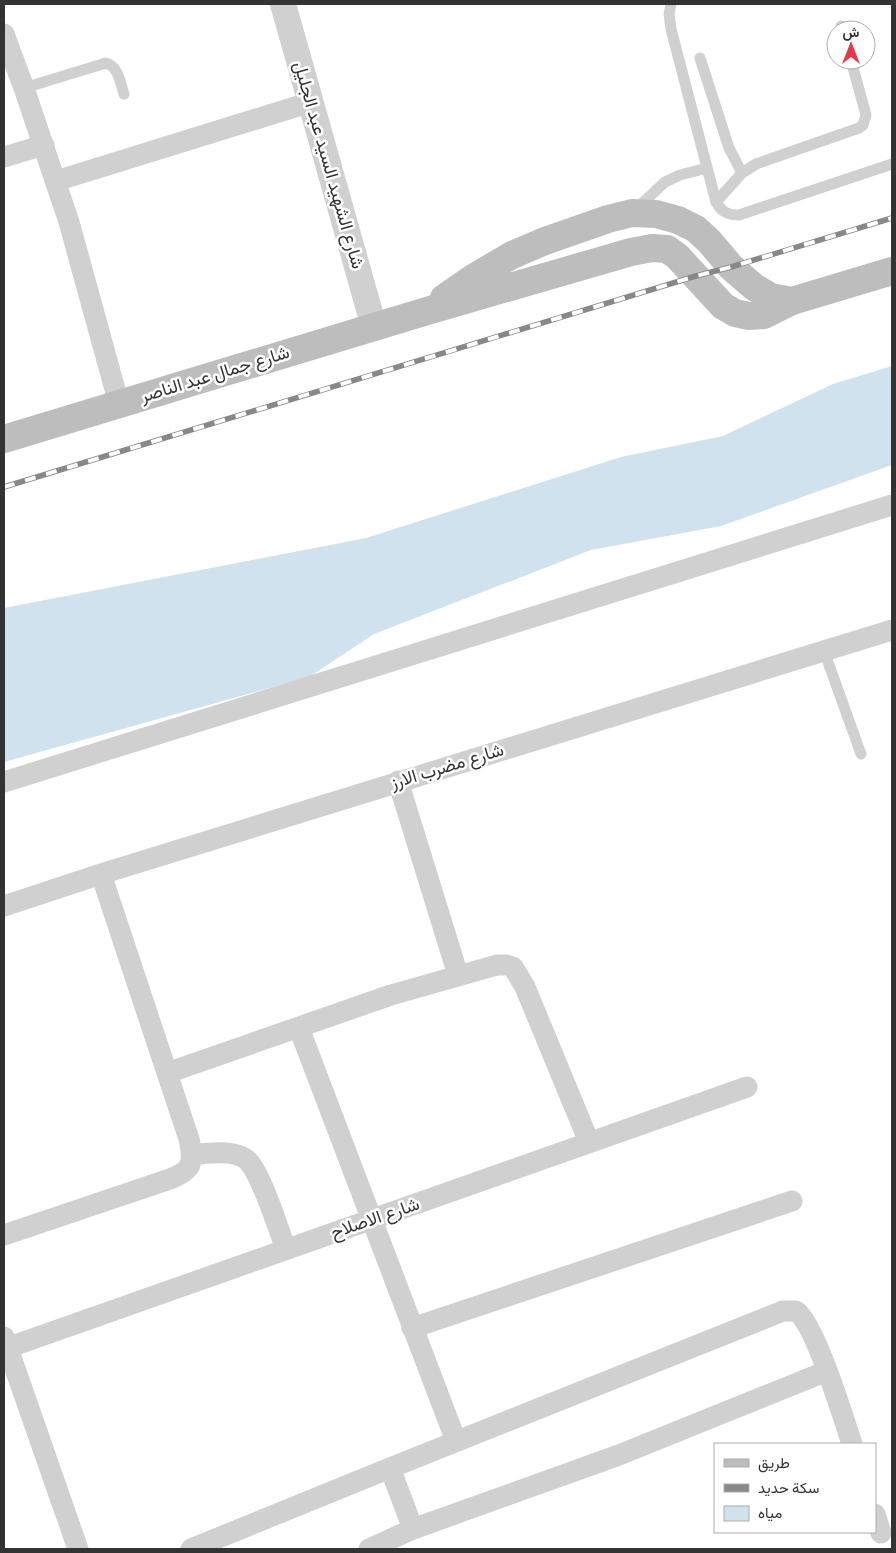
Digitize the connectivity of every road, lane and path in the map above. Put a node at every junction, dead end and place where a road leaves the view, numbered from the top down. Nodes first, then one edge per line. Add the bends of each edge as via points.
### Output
1 (284, 4) edge
2 (671, 4) edge
3 (4, 34) edge
4 (700, 58) dead end
5 (854, 70) edge
6 (24, 88) junction
7 (124, 94) dead end
8 (311, 102) junction
9 (44, 145) junction
10 (4, 157) edge
11 (892, 164) edge
12 (707, 168) junction
13 (742, 173) junction
14 (56, 181) junction
15 (716, 202) junction
16 (632, 214) junction
17 (892, 271) edge
18 (792, 301) junction
19 (427, 311) junction
20 (374, 327) junction
21 (119, 404) junction
22 (4, 439) edge
23 (892, 505) edge
24 (892, 630) edge
25 (824, 651) junction
26 (861, 754) dead end
27 (398, 781) junction
28 (4, 782) edge
29 (101, 874) junction
30 (4, 906) edge
31 (458, 975) junction
32 (299, 1028) junction
33 (166, 1072) junction
34 (747, 1087) dead end
35 (589, 1142) junction
36 (192, 1154) junction
37 (792, 1202) dead end
38 (371, 1219) junction
39 (4, 1235) edge
40 (286, 1249) junction
41 (412, 1328) junction
42 (5, 1345) edge
43 (827, 1371) junction
44 (456, 1441) junction
45 (852, 1443) edge
46 (390, 1468) junction
47 (413, 1529) junction
48 (73, 1548) edge
49 (191, 1549) edge
50 (369, 1549) edge

1 - 8 street, شارع الشهيد السيد عبد الجليل
2 - 12 lane via 670,29
3 - 6 street
4 - 13 lane via 729,148
5 - 13 lane via 866,115 863,125 772,157
6 - 7 lane via 106,63 117,72
6 - 9 street
8 - 14 street
8 - 20 street, شارع الشهيد السيد عبد الجليل
9 - 10 street
9 - 14 street
11 - 15 lane via 739,215 725,213
12 - 15 lane
12 - 16 lane via 665,182
13 - 15 lane
14 - 21 street
16 - 18 main road, شارع جمال عبد الناصر via 656,214 696,229 754,287 771,297
16 - 19 main road, شارع جمال عبد الناصر via 554,237 512,255
17 - 18 main road, شارع جمال عبد الناصر
18 - 19 main road, شارع جمال عبد الناصر via 764,315 735,313 723,306 677,256 667,249 652,248
19 - 20 main road, شارع جمال عبد الناصر
20 - 21 main road, شارع جمال عبد الناصر
21 - 22 main road, شارع جمال عبد الناصر
23 - 28 street
24 - 25 street, شارع مضرب الارز
25 - 26 lane
25 - 27 street, شارع مضرب الارز
27 - 29 street, شارع مضرب الارز
27 - 31 street
29 - 30 street, شارع مضرب الارز
29 - 33 street
31 - 32 street
31 - 35 street via 497,965 513,967 525,987
32 - 33 street
32 - 38 street
33 - 36 street
34 - 35 street, شارع الاصلاح
35 - 38 street, شارع الاصلاح
36 - 39 street via 190,1167 182,1174
36 - 40 street via 217,1152 248,1160 262,1186
37 - 41 street
38 - 40 street, شارع الاصلاح
38 - 41 street
40 - 42 street, شارع الاصلاح
41 - 44 street
42 - 48 street
43 - 44 street via 806,1321 796,1311 783,1311
43 - 45 street
43 - 47 street via 619,1455
44 - 46 street
46 - 47 street
46 - 49 street
47 - 50 street

